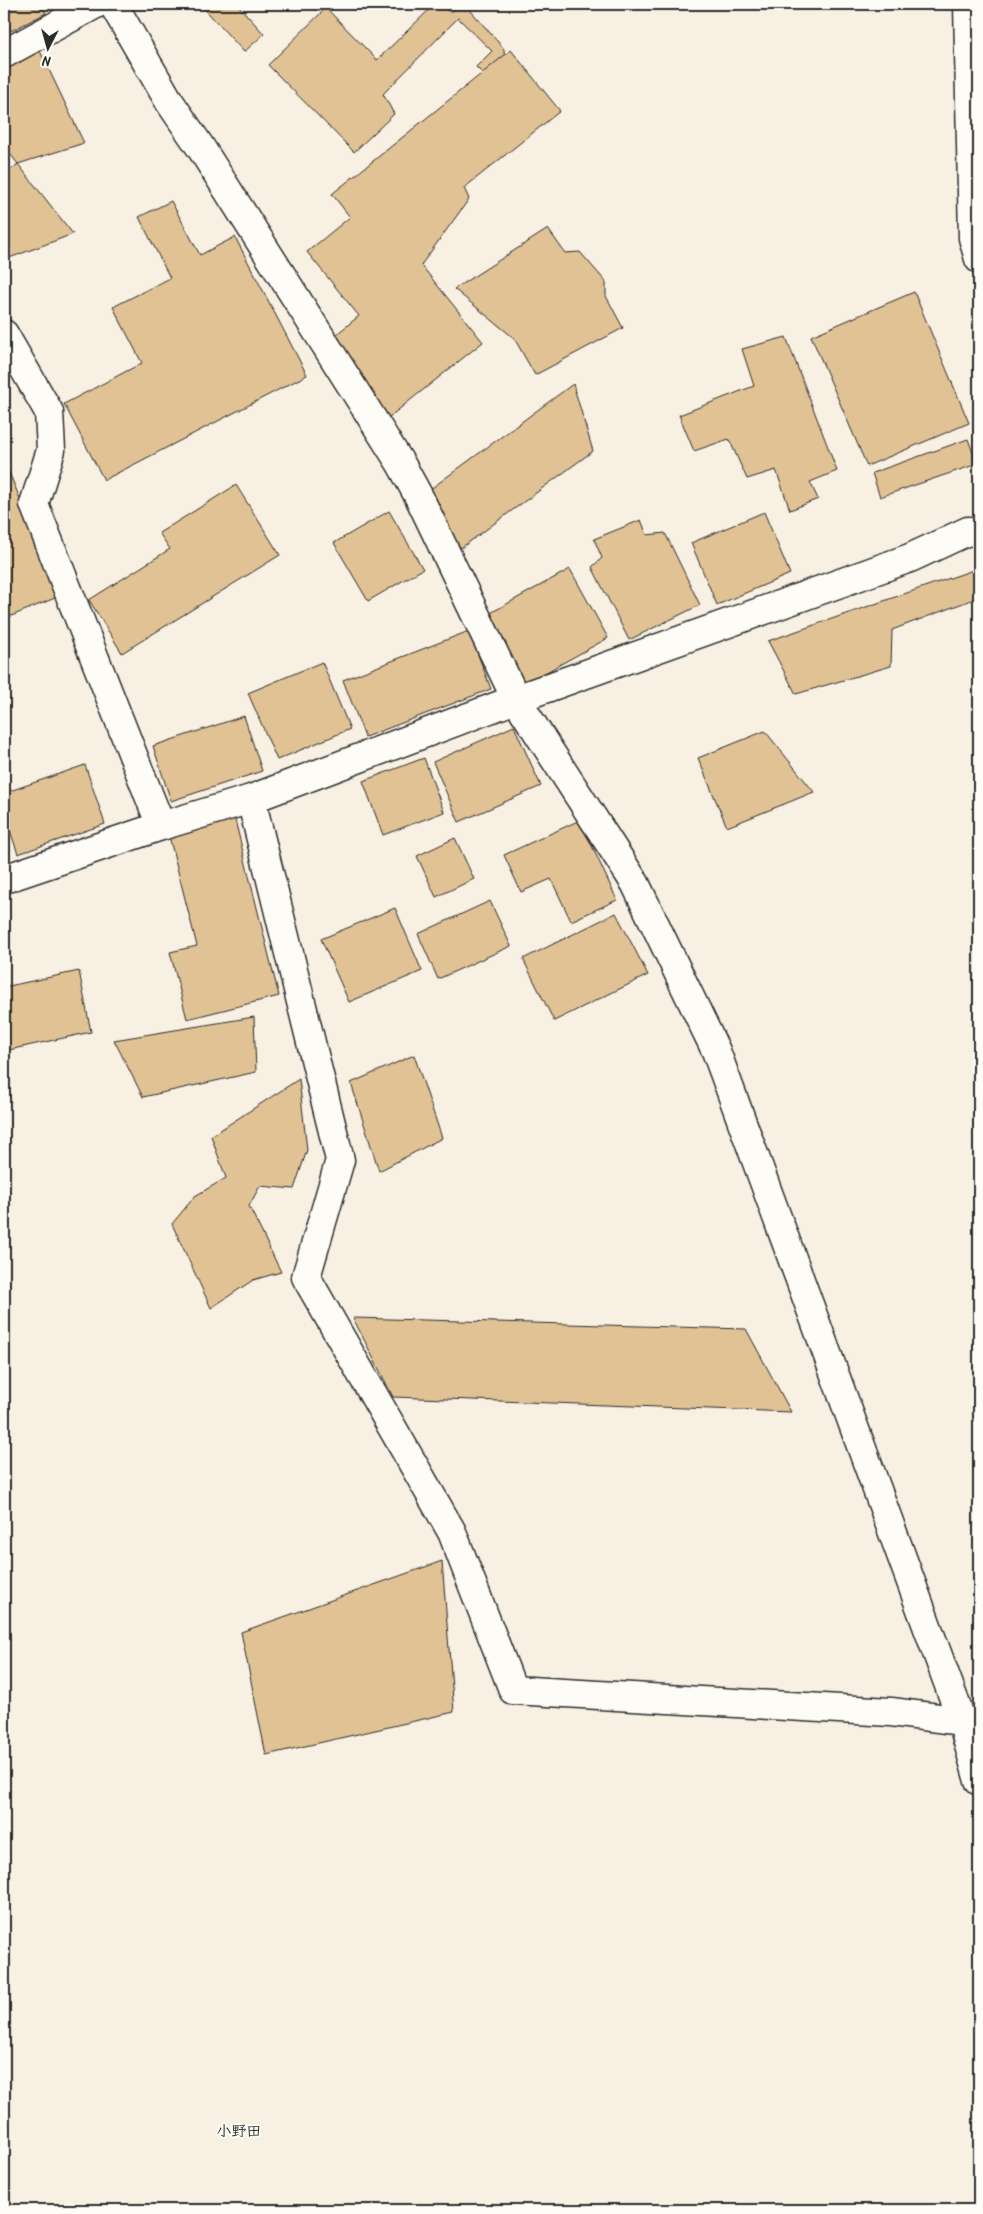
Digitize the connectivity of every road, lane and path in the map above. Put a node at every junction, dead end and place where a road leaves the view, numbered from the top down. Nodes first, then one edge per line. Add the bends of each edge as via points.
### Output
1 (96, 4) edge
2 (113, 4) edge
3 (968, 4) edge
4 (4, 54) edge
5 (979, 259) edge
6 (4, 334) edge
7 (979, 532) edge
8 (516, 699) junction
9 (251, 799) junction
10 (161, 826) junction
11 (4, 879) edge
12 (962, 1721) junction
13 (979, 1781) edge

1 - 4 street
2 - 8 street via 169,101 401,464
3 - 5 street via 973,238
6 - 10 street via 49,412 51,450 34,504
7 - 8 street via 968,531 910,558
8 - 9 street
8 - 12 street via 634,883 716,1051
9 - 10 street
9 - 12 street via 340,1160 306,1278 452,1532 513,1690 891,1712
10 - 11 street
12 - 13 street

